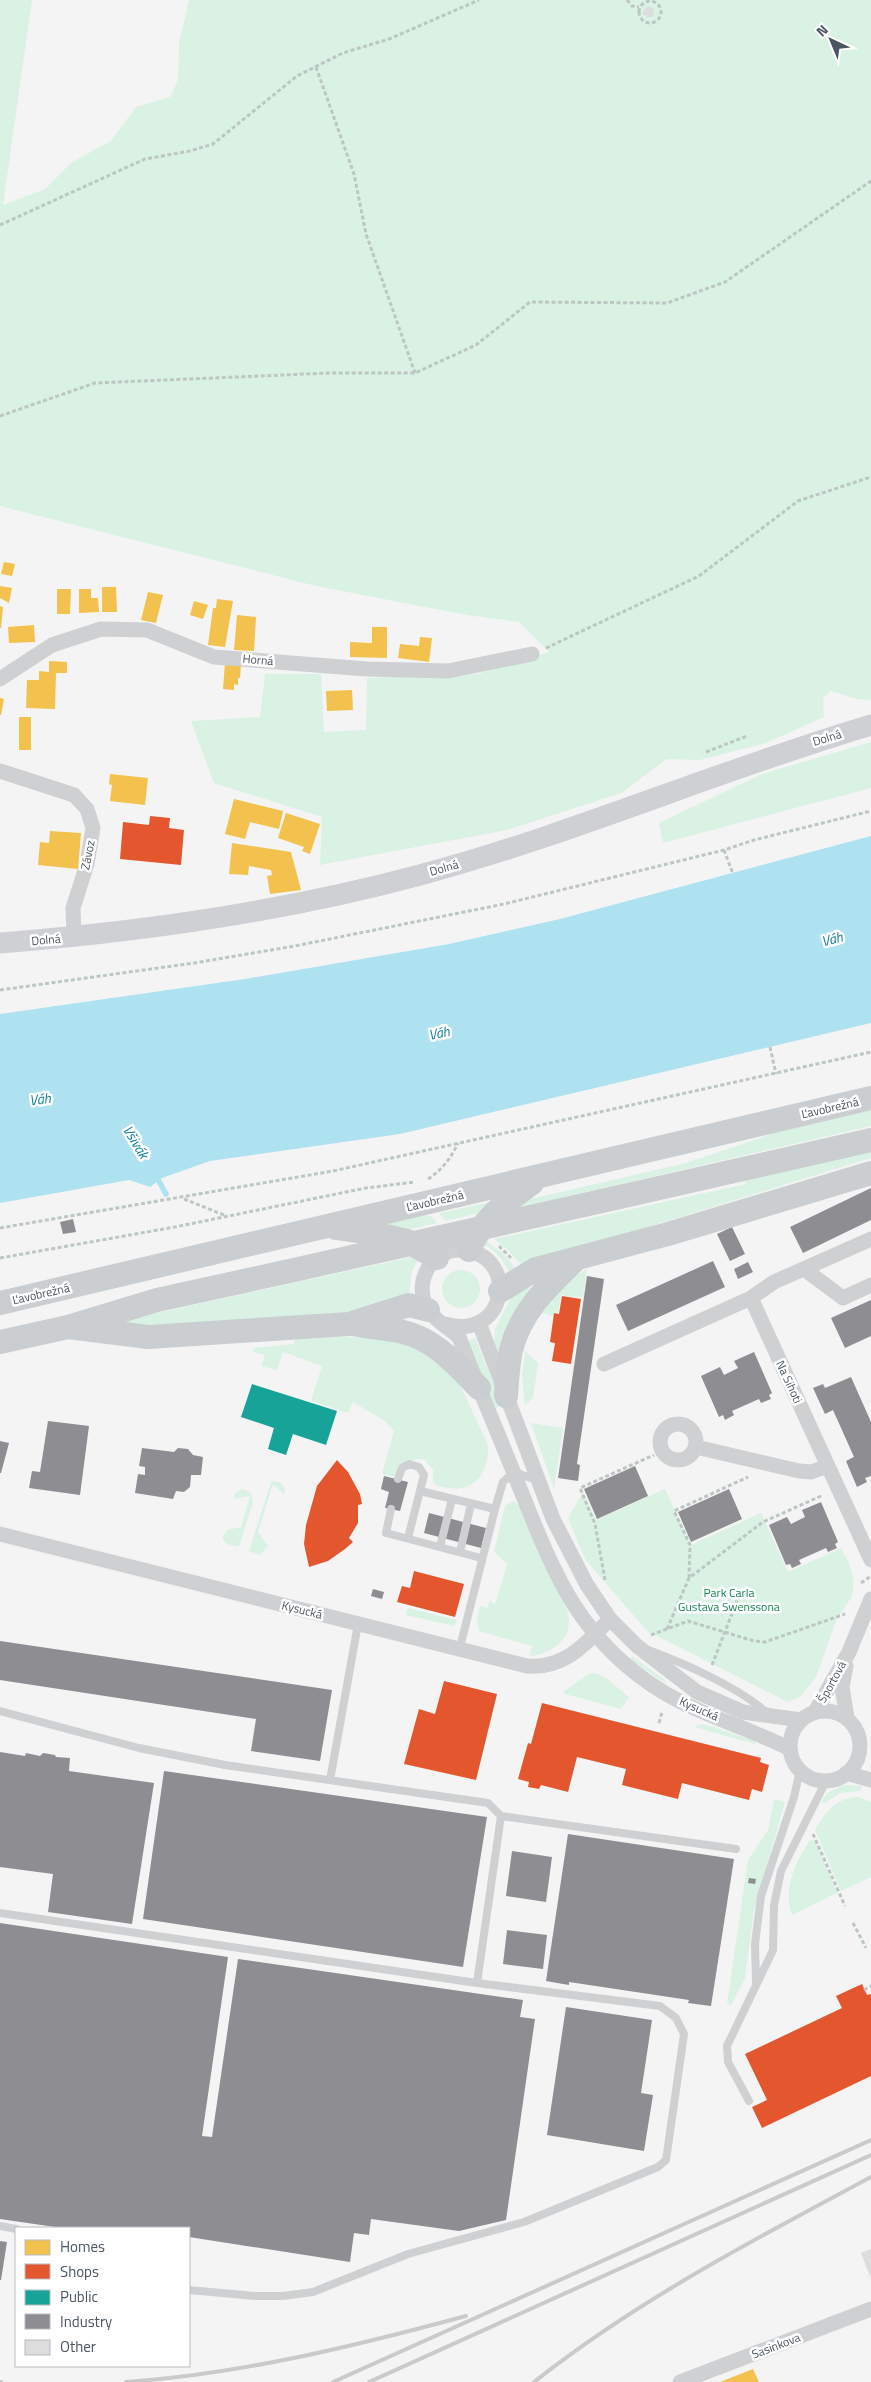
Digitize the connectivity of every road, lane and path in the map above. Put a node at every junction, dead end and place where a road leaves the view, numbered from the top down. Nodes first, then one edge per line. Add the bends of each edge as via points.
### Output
1 (479, 0) edge
2 (627, 0) edge
3 (639, 7) junction
4 (316, 66) junction
5 (871, 181) edge
6 (0, 225) edge
7 (415, 374) junction
8 (0, 416) edge
9 (871, 477) edge
10 (532, 654) joint
11 (0, 679) edge
12 (871, 725) edge
13 (747, 736) dead end
14 (706, 752) dead end
15 (0, 771) edge
16 (871, 811) edge
17 (724, 850) junction
18 (733, 874) dead end
19 (74, 937) junction
20 (0, 943) edge
21 (0, 990) edge
22 (770, 1047) dead end
23 (871, 1052) edge
24 (776, 1074) junction
25 (871, 1098) edge
26 (871, 1140) edge
27 (458, 1143) junction
28 (871, 1173) edge
29 (541, 1176) junction
30 (427, 1180) dead end
31 (418, 1181) dead end
32 (182, 1198) junction
33 (225, 1216) junction
34 (322, 1226) junction
35 (0, 1228) edge
36 (871, 1239) edge
37 (468, 1250) junction
38 (0, 1258) edge
39 (437, 1258) junction
40 (576, 1259) junction
41 (804, 1269) junction
42 (871, 1285) edge
43 (500, 1291) junction
44 (751, 1298) junction
45 (0, 1303) edge
46 (436, 1317) junction
47 (479, 1323) junction
48 (349, 1324) junction
49 (68, 1326) junction
50 (0, 1342) edge
51 (604, 1364) dead end
52 (479, 1388) junction
53 (506, 1396) junction
54 (696, 1447) dead end
55 (654, 1455) dead end
56 (828, 1466) junction
57 (514, 1472) junction
58 (752, 1476) dead end
59 (398, 1479) dead end
60 (539, 1481) junction
61 (420, 1490) junction
62 (822, 1496) dead end
63 (452, 1499) junction
64 (471, 1504) junction
65 (391, 1509) dead end
66 (495, 1509) junction
67 (0, 1534) edge
68 (408, 1538) junction
69 (440, 1547) junction
70 (460, 1552) junction
71 (481, 1558) junction
72 (871, 1560) edge
73 (871, 1575) edge
74 (689, 1578) junction
75 (605, 1582) dead end
76 (861, 1584) dead end
77 (740, 1593) dead end
78 (871, 1599) edge
79 (845, 1614) dead end
80 (610, 1619) junction
81 (358, 1624) junction
82 (667, 1629) junction
83 (725, 1632) junction
84 (596, 1634) junction
85 (641, 1642) junction
86 (459, 1651) junction
87 (849, 1652) junction
88 (711, 1668) dead end
89 (0, 1711) edge
90 (662, 1712) dead end
91 (815, 1712) junction
92 (847, 1718) junction
93 (801, 1720) junction
94 (659, 1722) dead end
95 (865, 1747) edge
96 (790, 1749) junction
97 (800, 1770) junction
98 (846, 1773) junction
99 (330, 1780) junction
100 (826, 1780) junction
101 (871, 1780) edge
102 (501, 1816) junction
103 (811, 1828) dead end
104 (736, 1849) dead end
105 (845, 1906) dead end
106 (0, 1914) edge
107 (853, 1922) dead end
108 (866, 1948) dead end
109 (477, 1983) junction
110 (756, 1983) junction
111 (871, 1986) edge
112 (864, 1990) dead end
113 (749, 2101) dead end
114 (0, 2226) edge
115 (15, 2229) edge
116 (190, 2290) edge
117 (871, 2309) edge
118 (680, 2382) edge

1 - 4 path
2 - 3 path via 632,6
3 - 3 path via 644,1 652,0 659,5 658,20 643,22 638,15
4 - 6 path via 297,76 213,144 145,159
4 - 7 path via 354,174 366,234
5 - 7 path via 726,282 667,303 530,302 476,345
7 - 8 path via 330,373 95,383
9 - 10 path via 798,500 699,576
10 - 11 street, Horná via 448,671 367,669 214,657 147,630 102,629 52,645
12 - 19 main road, Dolná via 420,875 193,923
13 - 14 path
15 - 19 street, Závoz via 74,795 87,809 93,828 87,864 73,908
16 - 17 path
17 - 18 path
17 - 21 path via 504,904 294,946
19 - 20 main road, Dolná
22 - 24 path
23 - 24 path
24 - 27 path
25 - 29 main road, Ľavobrežná
26 - 49 main road, bridge via 157,1300
27 - 30 path via 438,1172
27 - 32 path via 333,1171
28 - 40 main road
29 - 34 main road, Ľavobrežná
29 - 37 main road via 499,1207 475,1234
31 - 33 path
32 - 33 path
32 - 35 path
33 - 38 path
34 - 39 main road via 407,1241
34 - 45 main road, Ľavobrežná
36 - 41 street
37 - 39 street via 457,1249
37 - 43 street via 492,1265
39 - 46 street via 424,1276 422,1293
40 - 43 main road via 536,1269
40 - 53 main road via 526,1311 511,1350
41 - 42 street via 843,1298
41 - 44 street via 774,1282
43 - 47 street via 494,1310
44 - 51 street
44 - 56 street, Na Sihoti
46 - 47 street via 456,1328
46 - 48 main road via 410,1305
46 - 52 street, Kysucká via 459,1337
47 - 53 street, Kysucká
48 - 49 main road via 148,1337
48 - 52 main road via 404,1332 426,1340 443,1352
49 - 50 main road
52 - 57 street, Kysucká
53 - 60 street, Kysucká
54 - 56 street via 799,1471 811,1472
55 - 75 path via 580,1488 595,1524
56 - 72 street, Na Sihoti
57 - 60 lane
57 - 66 lane via 503,1482
57 - 84 street, Kysucká via 550,1565
58 - 74 path via 674,1512 690,1545
59 - 61 lane via 402,1468 409,1464 419,1467 424,1475
60 - 80 street, Kysucká via 571,1558
61 - 63 lane
61 - 68 lane
62 - 74 path via 763,1522
63 - 64 lane
63 - 69 lane
64 - 66 lane
64 - 70 lane
65 - 68 lane via 386,1533
66 - 71 lane
67 - 81 street, Kysucká
68 - 69 lane
69 - 70 lane
70 - 71 lane
71 - 86 lane
73 - 76 path
74 - 82 path
77 - 83 path
78 - 87 street, Športová
79 - 83 path via 765,1642
80 - 84 street, Kysucká
80 - 85 street, Kysucká
81 - 86 street, Kysucká
81 - 99 lane
82 - 83 path via 688,1621
82 - 85 path
83 - 88 path
84 - 86 street, Kysucká via 562,1662 551,1666 527,1666
84 - 96 street, Kysucká via 622,1662 662,1691 690,1707
85 - 93 street, Kysucká via 680,1681 704,1696 743,1712
87 - 91 street, Športová
87 - 92 street, Športová via 842,1687
89 - 99 lane via 139,1748 225,1765
90 - 94 path
91 - 92 street via 832,1711
91 - 93 street
92 - 95 street
93 - 96 street via 792,1734
95 - 98 street
96 - 97 street
97 - 100 street via 812,1778
97 - 110 lane via 761,1896 755,1944
98 - 100 street
98 - 101 street
99 - 102 lane via 488,1803
100 - 110 lane via 781,1871 774,1905 773,1950
102 - 104 lane
102 - 109 lane
103 - 105 path
106 - 109 lane
107 - 108 path
109 - 116 lane via 660,2006 676,2018 684,2034 663,2164 524,2222 408,2254 313,2292 255,2296
110 - 113 lane via 727,2046 728,2062
111 - 112 path
114 - 115 lane
117 - 118 street, Sasinkova

